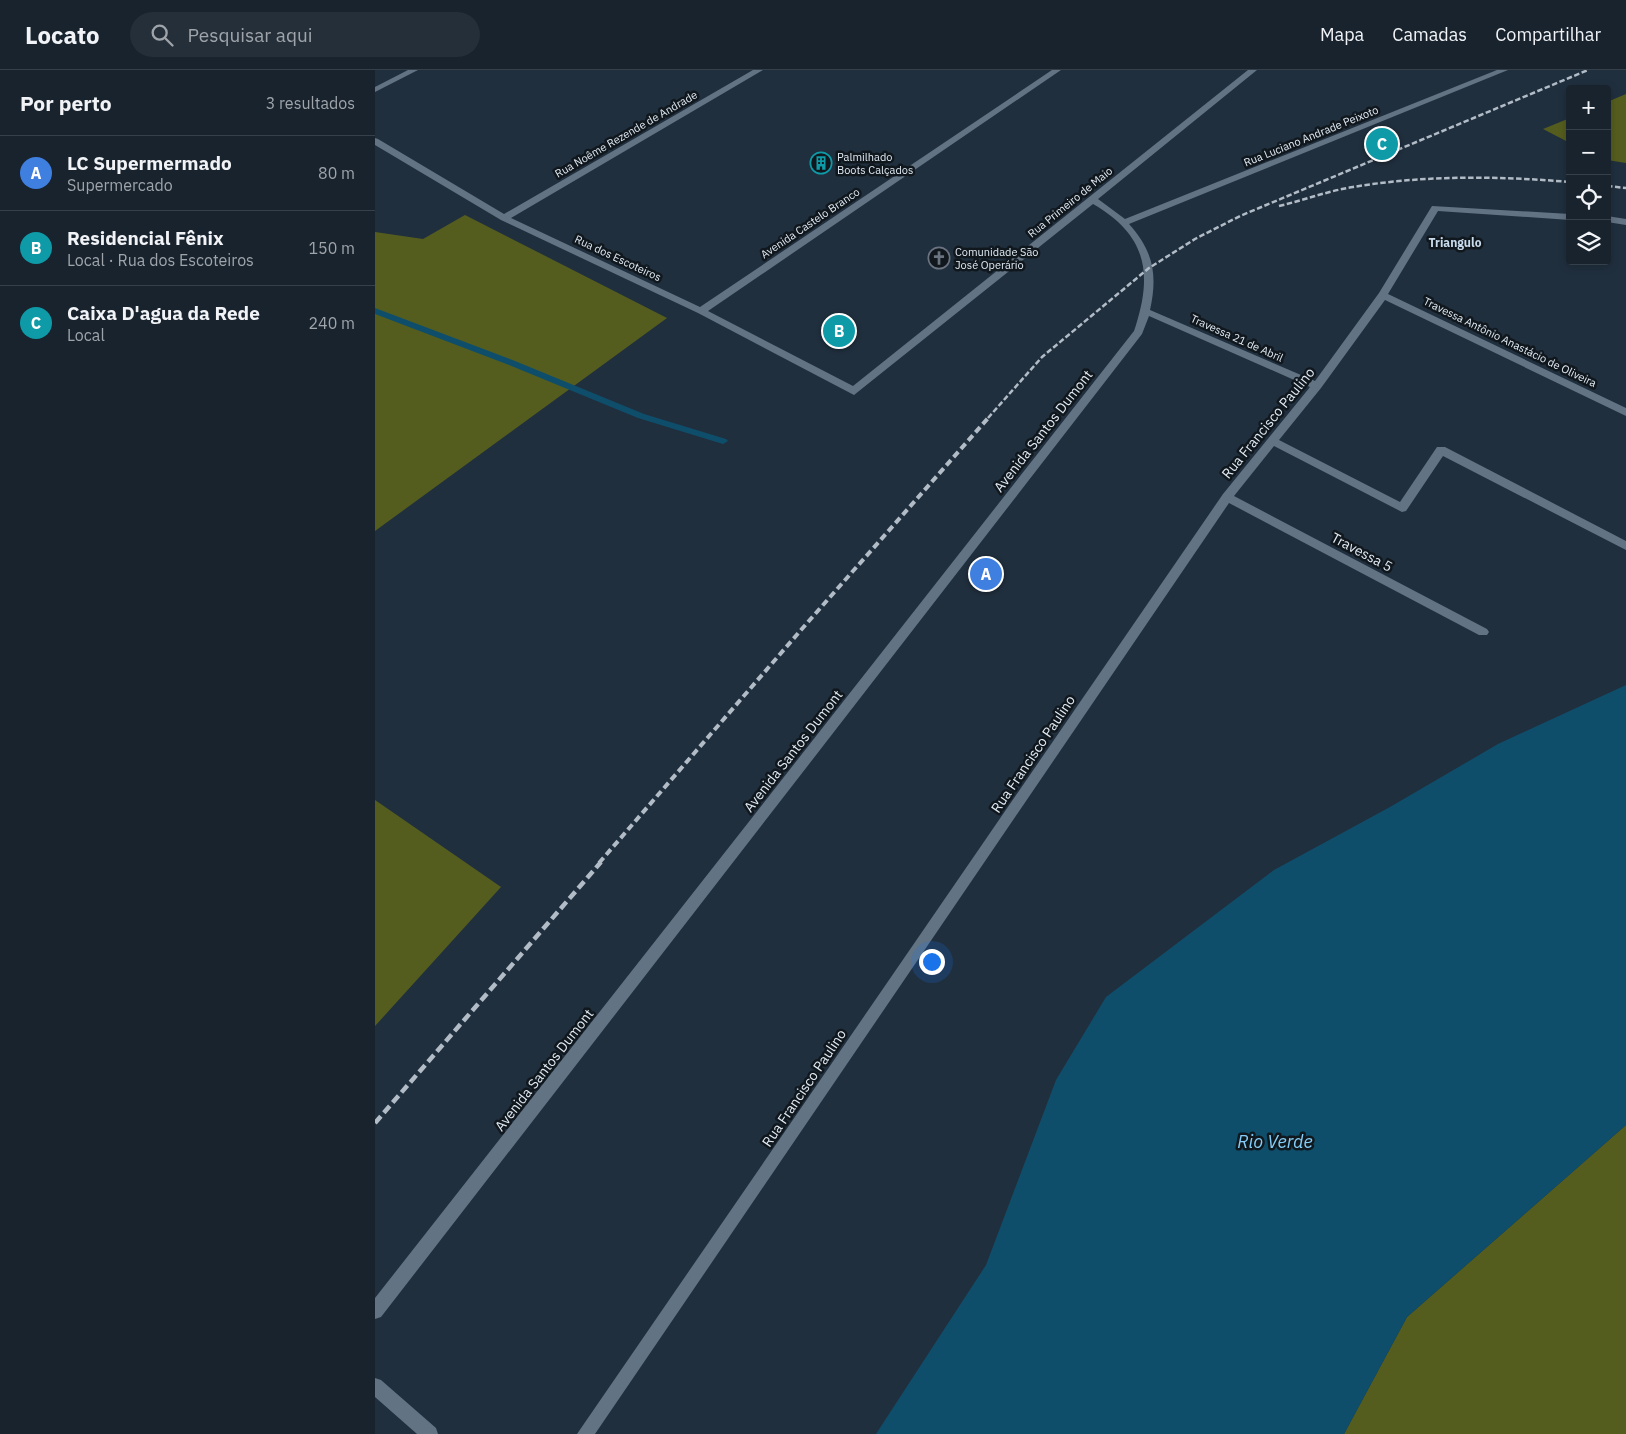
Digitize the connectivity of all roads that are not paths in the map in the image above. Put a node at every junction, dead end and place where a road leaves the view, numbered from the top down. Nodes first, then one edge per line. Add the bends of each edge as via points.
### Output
1 (414, 70) edge
2 (759, 70) edge
3 (1057, 70) edge
4 (1253, 70) edge
5 (1504, 70) edge
6 (375, 90) edge
7 (375, 141) edge
8 (1093, 200) junction
9 (1566, 217) edge
10 (504, 218) junction
11 (1611, 220) edge
12 (1125, 222) junction
13 (1626, 222) edge
14 (1383, 295) junction
15 (701, 311) junction
16 (1147, 312) junction
17 (1317, 386) junction
18 (854, 391) joint
19 (1626, 411) edge
20 (1273, 441) junction
21 (1227, 497) junction
22 (1626, 546) edge
23 (1483, 632) dead end
24 (375, 1311) edge
25 (375, 1386) edge
26 (430, 1434) edge
27 (585, 1434) edge

1 - 6 street
2 - 10 street, Rua Noême Rezende de Andrade
3 - 15 street, Avenida Castelo Branco
4 - 8 street, Rua Primeiro de Maio
5 - 12 street, Rua Luciano Andrade Peixoto
7 - 10 street, Rua dos Escoteiros
8 - 12 street, Avenida Santos Dumont
8 - 18 street, Rua Primeiro de Maio
9 - 14 street, Rua Francisco Paulino via 1435,208
10 - 15 street, Rua dos Escoteiros
11 - 13 street
12 - 16 street, Avenida Santos Dumont via 1149,268
14 - 17 street, Rua Francisco Paulino
14 - 19 street, Travessa Antônio Anastácio de Oliveira
15 - 18 street, Rua dos Escoteiros
16 - 17 street, Travessa 21 de Abril
16 - 24 street, Avenida Santos Dumont via 1139,332
17 - 20 street, Rua Francisco Paulino
20 - 21 street, Rua Francisco Paulino
20 - 22 street via 1402,508 1441,450
21 - 23 street, Travessa 5
21 - 27 street, Rua Francisco Paulino
25 - 26 street

